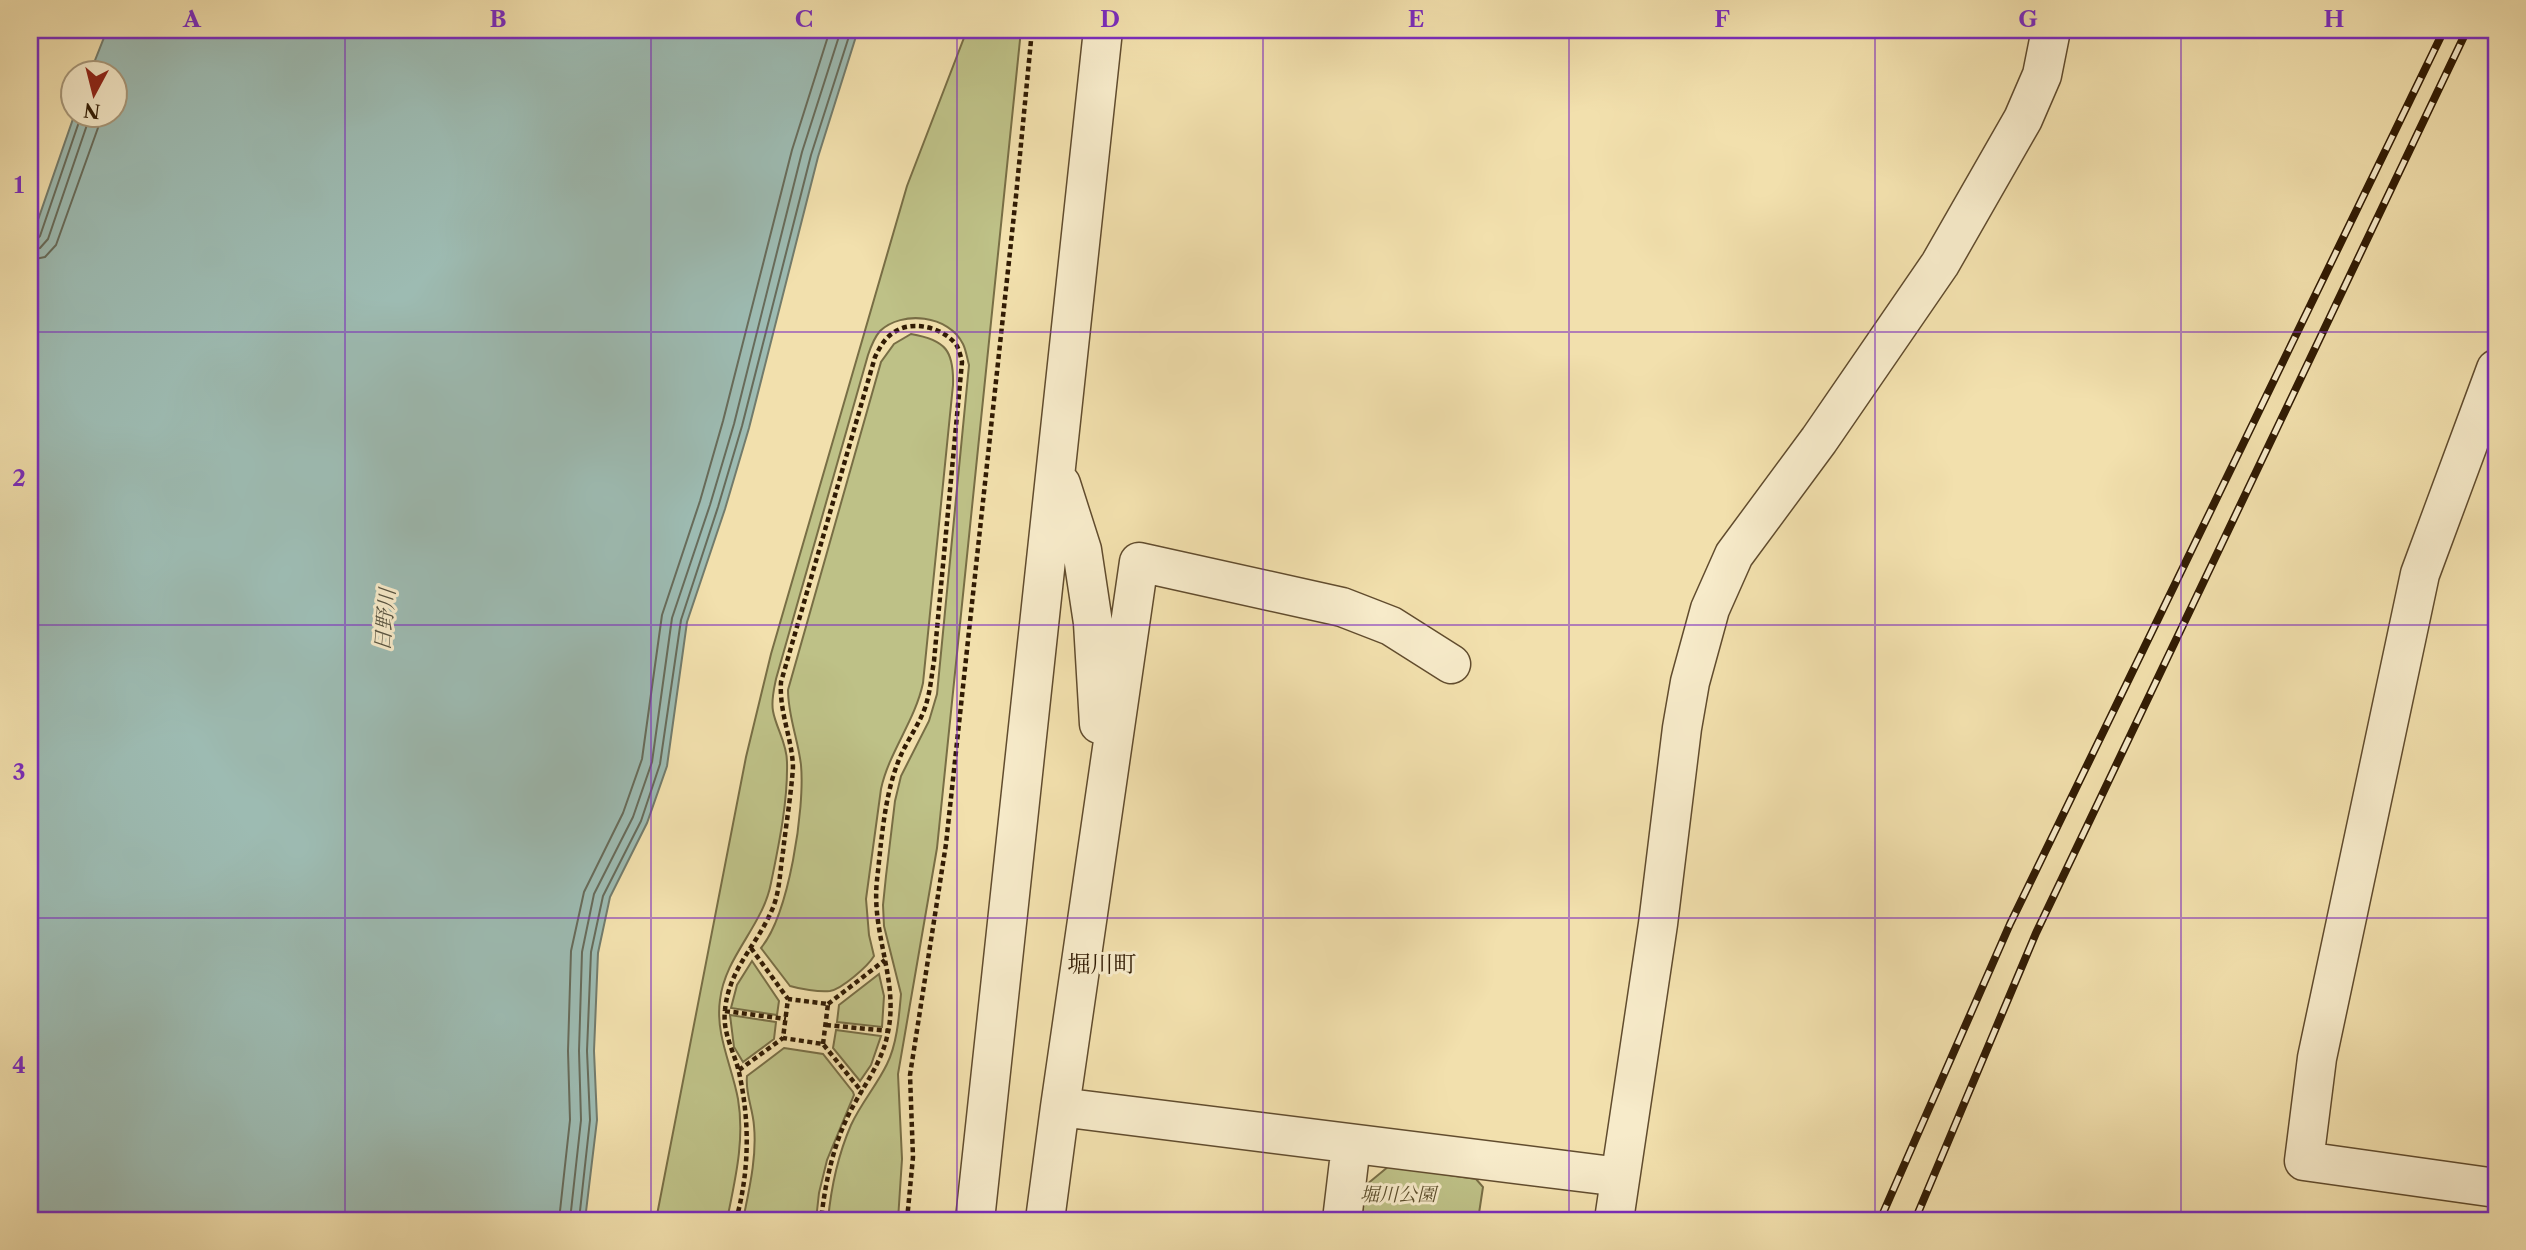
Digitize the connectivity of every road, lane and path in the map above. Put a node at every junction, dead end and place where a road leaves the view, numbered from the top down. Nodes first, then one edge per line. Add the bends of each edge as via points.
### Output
1 (1032, 30) edge
2 (1103, 30) edge
3 (2051, 30) edge
4 (2496, 369) edge
5 (1056, 469) junction
6 (1451, 664) dead end
7 (1101, 827) junction
8 (751, 948) junction
9 (885, 960) junction
10 (788, 999) junction
11 (828, 1004) junction
12 (725, 1011) junction
13 (786, 1019) junction
14 (826, 1025) junction
15 (889, 1031) junction
16 (783, 1038) junction
17 (823, 1044) junction
18 (739, 1070) junction
19 (862, 1092) junction
20 (1060, 1107) junction
21 (1351, 1145) junction
22 (1620, 1177) junction
23 (2496, 1188) edge
24 (736, 1220) edge
25 (821, 1220) edge
26 (907, 1220) edge
27 (975, 1220) edge
28 (1045, 1220) edge
29 (1342, 1220) edge
30 (1614, 1220) edge

1 - 26 path via 946,844 909,1074 913,1157
2 - 5 street
3 - 22 street via 2042,75 2023,120 1940,264 1827,430 1734,555 1710,609 1682,728
4 - 23 street via 2420,574 2317,1058 2304,1161
5 - 7 street via 1082,550 1093,623
5 - 27 street
6 - 7 street via 1391,626 1342,607 1139,562
7 - 20 street
8 - 9 path via 778,893 792,784 793,752 783,717 781,682 875,357 896,330 910,326 936,329 957,346 962,362 930,692 891,785 877,880 875,911
8 - 10 path
8 - 12 path via 735,971
9 - 11 path
9 - 15 path via 892,999
10 - 11 path
10 - 13 path
11 - 14 path
12 - 13 path
12 - 18 path via 727,1040
13 - 16 path
14 - 15 path
14 - 17 path
15 - 19 path via 882,1057
16 - 17 path
16 - 18 path
17 - 19 path
18 - 24 path via 747,1147
19 - 25 path via 830,1166
20 - 21 street
20 - 28 street
21 - 22 street
21 - 29 street
22 - 30 street

